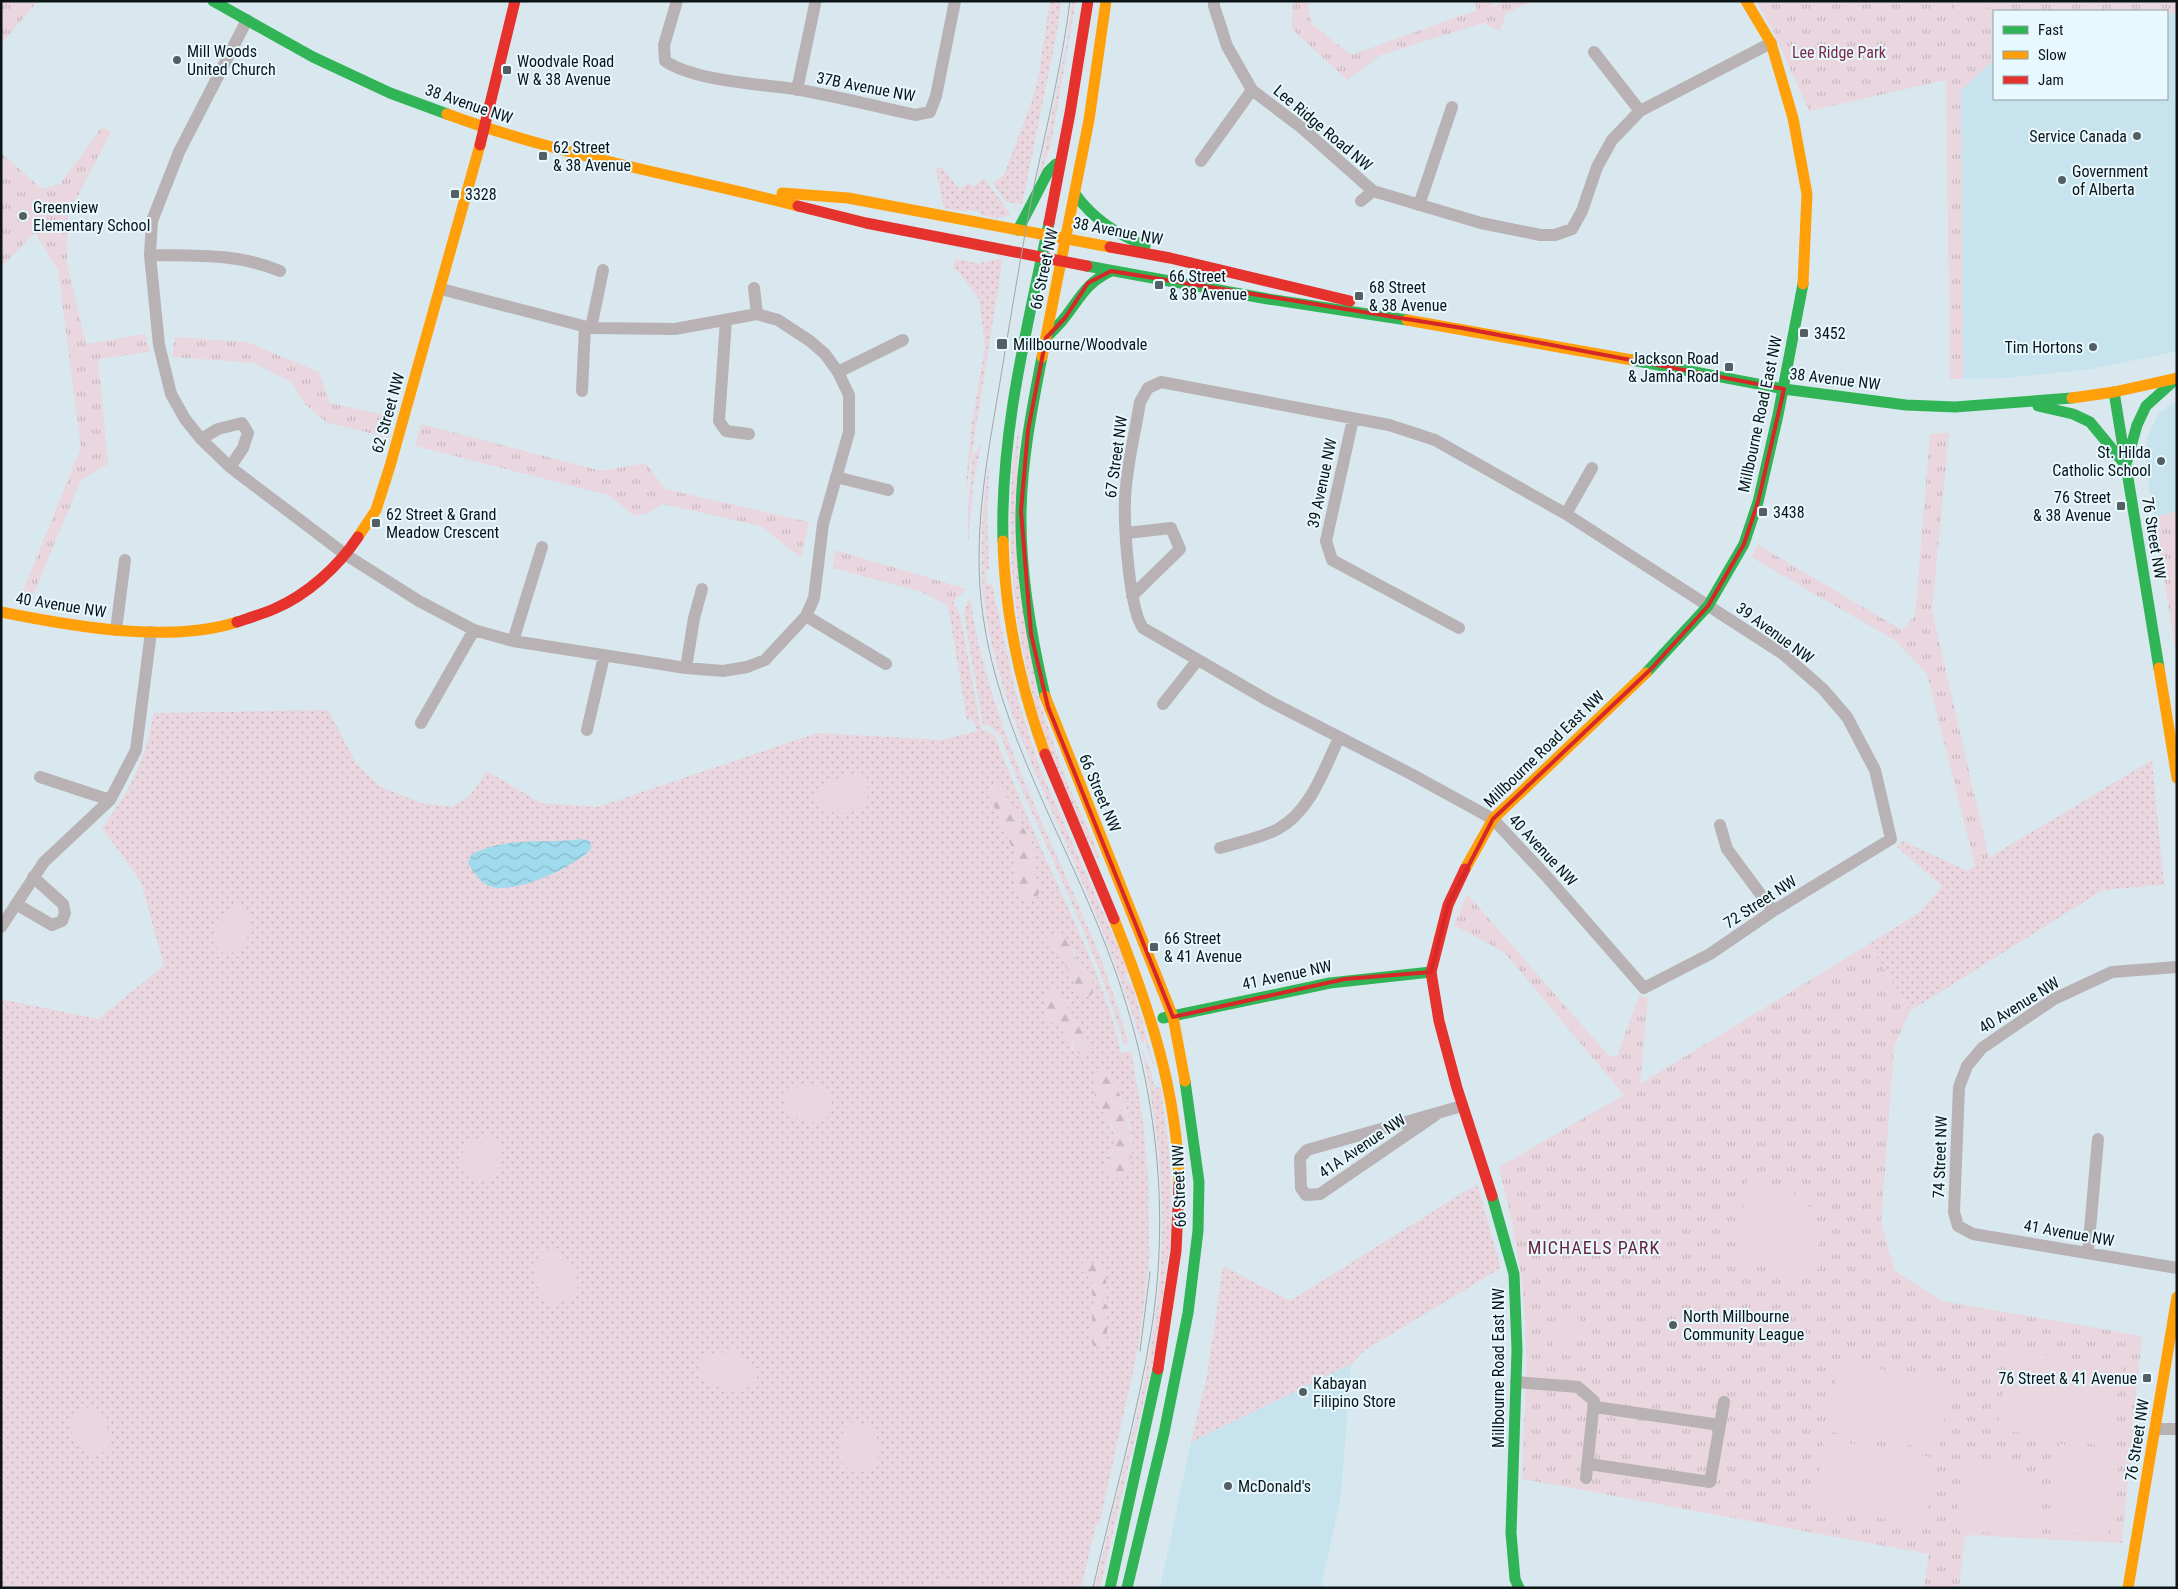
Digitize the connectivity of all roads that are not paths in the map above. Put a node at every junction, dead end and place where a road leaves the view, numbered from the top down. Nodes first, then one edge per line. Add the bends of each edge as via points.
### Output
1 (214, 1) edge
2 (515, 1) edge
3 (677, 1) edge
4 (954, 1) edge
5 (1088, 1) edge
6 (1106, 1) edge
7 (1214, 1) edge
8 (1746, 1) edge
9 (815, 4) dead end
10 (246, 20) junction
11 (1771, 43) junction
12 (1594, 52) dead end
13 (796, 90) junction
14 (1252, 90) junction
15 (1452, 107) dead end
16 (1640, 111) junction
17 (485, 128) junction
18 (1061, 159) junction
19 (1201, 161) dead end
20 (733, 189) junction
21 (1373, 191) junction
22 (1075, 194) junction
23 (1361, 201) dead end
24 (1420, 205) junction
25 (1018, 230) junction
26 (1046, 235) junction
27 (1067, 238) junction
28 (150, 254) junction
29 (1042, 257) junction
30 (1170, 258) junction
31 (1062, 261) junction
32 (603, 270) dead end
33 (280, 271) dead end
34 (1111, 271) junction
35 (754, 288) dead end
36 (441, 289) junction
37 (757, 314) junction
38 (726, 320) junction
39 (588, 327) junction
40 (1462, 328) junction
41 (1046, 338) junction
42 (903, 340) dead end
43 (838, 372) junction
44 (2177, 378) edge
45 (1148, 388) joint
46 (1784, 389) junction
47 (582, 391) dead end
48 (2114, 392) junction
49 (2027, 402) junction
50 (1353, 419) junction
51 (749, 434) dead end
52 (201, 439) junction
53 (230, 467) junction
54 (2126, 467) junction
55 (1592, 468) dead end
56 (836, 476) junction
57 (888, 490) dead end
58 (1566, 514) junction
59 (1127, 532) junction
60 (542, 547) dead end
61 (346, 555) junction
62 (126, 560) dead end
63 (702, 589) dead end
64 (1132, 596) junction
65 (1708, 606) junction
66 (1136, 611) joint
67 (1, 612) edge
68 (806, 616) junction
69 (218, 628) joint
70 (1459, 628) dead end
71 (116, 630) junction
72 (474, 630) junction
73 (151, 632) junction
74 (513, 641) junction
75 (604, 656) junction
76 (1197, 661) junction
77 (886, 664) dead end
78 (686, 668) junction
79 (1163, 704) dead end
80 (421, 724) dead end
81 (587, 730) dead end
82 (1339, 738) junction
83 (40, 776) dead end
84 (2177, 778) edge
85 (110, 800) junction
86 (1493, 819) junction
87 (1720, 825) dead end
88 (1891, 838) joint
89 (1220, 848) dead end
90 (33, 878) junction
91 (16, 904) junction
92 (1773, 912) junction
93 (1, 927) edge
94 (2177, 967) edge
95 (1431, 972) junction
96 (1644, 988) joint
97 (1173, 1016) junction
98 (1151, 1021) junction
99 (1959, 1088) joint
100 (1462, 1106) junction
101 (1438, 1114) junction
102 (2098, 1139) dead end
103 (1958, 1226) joint
104 (2088, 1252) junction
105 (2177, 1268) edge
106 (2177, 1297) edge
107 (1516, 1382) junction
108 (1724, 1402) dead end
109 (1595, 1406) junction
110 (1720, 1425) junction
111 (2156, 1429) junction
112 (2177, 1429) edge
113 (1589, 1464) junction
114 (1586, 1478) dead end
115 (1110, 1588) edge
116 (1128, 1588) edge
117 (1519, 1588) edge
118 (2128, 1588) edge

1 - 10 street, 38 Avenue NW
2 - 17 street, 62 Street NW
3 - 13 street, 37B Avenue NW via 664,44 665,61 677,69
4 - 13 street, 37B Avenue NW via 930,112 915,114
5 - 18 street, 66 Street NW
6 - 22 street, 66 Street NW
7 - 14 street, Lee Ridge Road NW via 1227,46
8 - 11 street, Millbourne Road East NW
9 - 13 street, 37B Avenue NW
10 - 17 street, 38 Avenue NW via 313,57 390,93
10 - 28 street via 178,152 156,208
11 - 16 street, Lee Ridge Road NW
11 - 46 street, Millbourne Road East NW via 1793,118 1807,194 1804,289
12 - 16 street
14 - 19 street, Lee Ridge Road NW
14 - 21 street, Lee Ridge Road NW via 1302,128
15 - 24 street
16 - 24 street, Lee Ridge Road NW via 1612,140 1597,167 1582,211 1572,229 1564,233 1540,235
17 - 20 street, 38 Avenue NW
17 - 36 street, 62 Street NW
18 - 25 street via 1048,172
18 - 26 street, 66 Street NW
20 - 25 street, 38 Avenue NW via 848,198
20 - 29 street, 38 Avenue NW via 866,223
21 - 23 street, Lee Ridge Road NW
21 - 24 street, Lee Ridge Road NW
22 - 27 street, 66 Street NW
22 - 30 street via 1090,216 1101,225
25 - 26 street, 38 Avenue NW
26 - 27 street, 38 Avenue NW
26 - 29 street, 66 Street NW
27 - 30 street, 38 Avenue NW
27 - 31 street, 66 Street NW
28 - 33 street via 242,258
28 - 52 street via 159,345 171,394
29 - 31 street, 38 Avenue NW
29 - 98 street, 66 Street NW via 1009,430 1004,511 1006,597 1029,708 1047,762 1113,918
30 - 40 street, 38 Avenue NW
31 - 34 street, 38 Avenue NW
31 - 41 street, 66 Street NW
32 - 39 street
34 - 40 street, 38 Avenue NW
34 - 41 street via 1088,283 1065,318
35 - 37 street
36 - 39 street
36 - 61 street, 62 Street NW via 376,510
37 - 38 street
37 - 43 street via 778,320 810,341
38 - 39 street via 675,329
38 - 51 street via 719,421 726,431
39 - 47 street
40 - 46 street, 38 Avenue NW
41 - 97 street, 66 Street NW via 1028,430 1021,511 1031,634 1048,707
42 - 43 street
43 - 56 street via 848,395 849,432
44 - 48 street, 38 Avenue NW
44 - 54 street via 2146,406 2137,425
45 - 50 street, 39 Avenue NW via 1161,382
45 - 59 street, 67 Street NW via 1140,402 1125,500
46 - 49 street, 38 Avenue NW via 1951,407
46 - 65 street, Millbourne Road East NW via 1758,502 1744,544
48 - 49 street, 38 Avenue NW
48 - 54 street, 76 Street NW
49 - 54 street via 2090,422
50 - 58 street, 39 Avenue NW via 1389,425 1435,440
50 - 70 street, 39 Avenue NW via 1326,540 1332,560
52 - 53 street
52 - 53 street via 218,429 242,423 248,433 243,448
53 - 61 street
54 - 84 street, 76 Street NW
55 - 58 street
56 - 57 street
56 - 68 street via 823,524 814,598
58 - 65 street, 39 Avenue NW
59 - 64 street, 67 Street NW
59 - 64 street via 1171,528 1180,549
60 - 74 street
61 - 69 street, 62 Street NW via 312,586 275,609
61 - 72 street
62 - 71 street, 40 Avenue NW
63 - 78 street
64 - 66 street, 67 Street NW
65 - 86 street, Millbourne Road East NW via 1652,668
65 - 88 street, 39 Avenue NW via 1783,654 1847,717 1875,770
66 - 76 street, 40 Avenue NW via 1139,623 1148,632
67 - 71 street, 40 Avenue NW
68 - 77 street
68 - 78 street via 765,660 747,668
69 - 73 street, 40 Avenue NW
71 - 73 street, 40 Avenue NW
72 - 74 street
72 - 80 street
73 - 85 street via 136,750
74 - 75 street
75 - 78 street
75 - 81 street
76 - 79 street
76 - 82 street, 40 Avenue NW
82 - 86 street, 40 Avenue NW
82 - 89 street via 1311,796 1299,813 1278,829
83 - 85 street
85 - 90 street via 44,862
86 - 95 street, Millbourne Road East NW via 1448,905
86 - 96 street, 40 Avenue NW
87 - 92 street via 1727,849
88 - 92 street, 72 Street NW
90 - 91 street
90 - 91 street via 63,904 66,913 62,921 52,925
91 - 93 street
92 - 96 street, 72 Street NW via 1710,954
94 - 99 street, 40 Avenue NW via 2112,972 2054,999 1982,1048 1967,1066
95 - 97 street, 41 Avenue NW via 1345,979
95 - 100 street, Millbourne Road East NW via 1439,1022
97 - 98 street, 41 Avenue NW
97 - 116 street, 66 Street NW via 1196,1152 1198,1232 1188,1313
98 - 115 street, 66 Street NW via 1168,1080 1176,1131 1178,1248 1168,1323
99 - 103 street, 74 Street NW via 1954,1212
100 - 101 street, 41A Avenue NW
100 - 107 street, Millbourne Road East NW via 1486,1174 1514,1274
101 - 101 street, 41A Avenue NW via 1307,1150 1300,1158 1301,1188 1306,1195 1320,1194
102 - 104 street
103 - 104 street, 41 Avenue NW via 1973,1234
104 - 105 street, 41 Avenue NW
106 - 111 street, 76 Street NW
107 - 109 street via 1578,1387 1594,1401
107 - 117 street, Millbourne Road East NW via 1511,1533 1515,1579
108 - 110 street
109 - 110 street
109 - 113 street
110 - 113 street via 1710,1482
111 - 112 street
111 - 118 street, 76 Street NW
113 - 114 street

